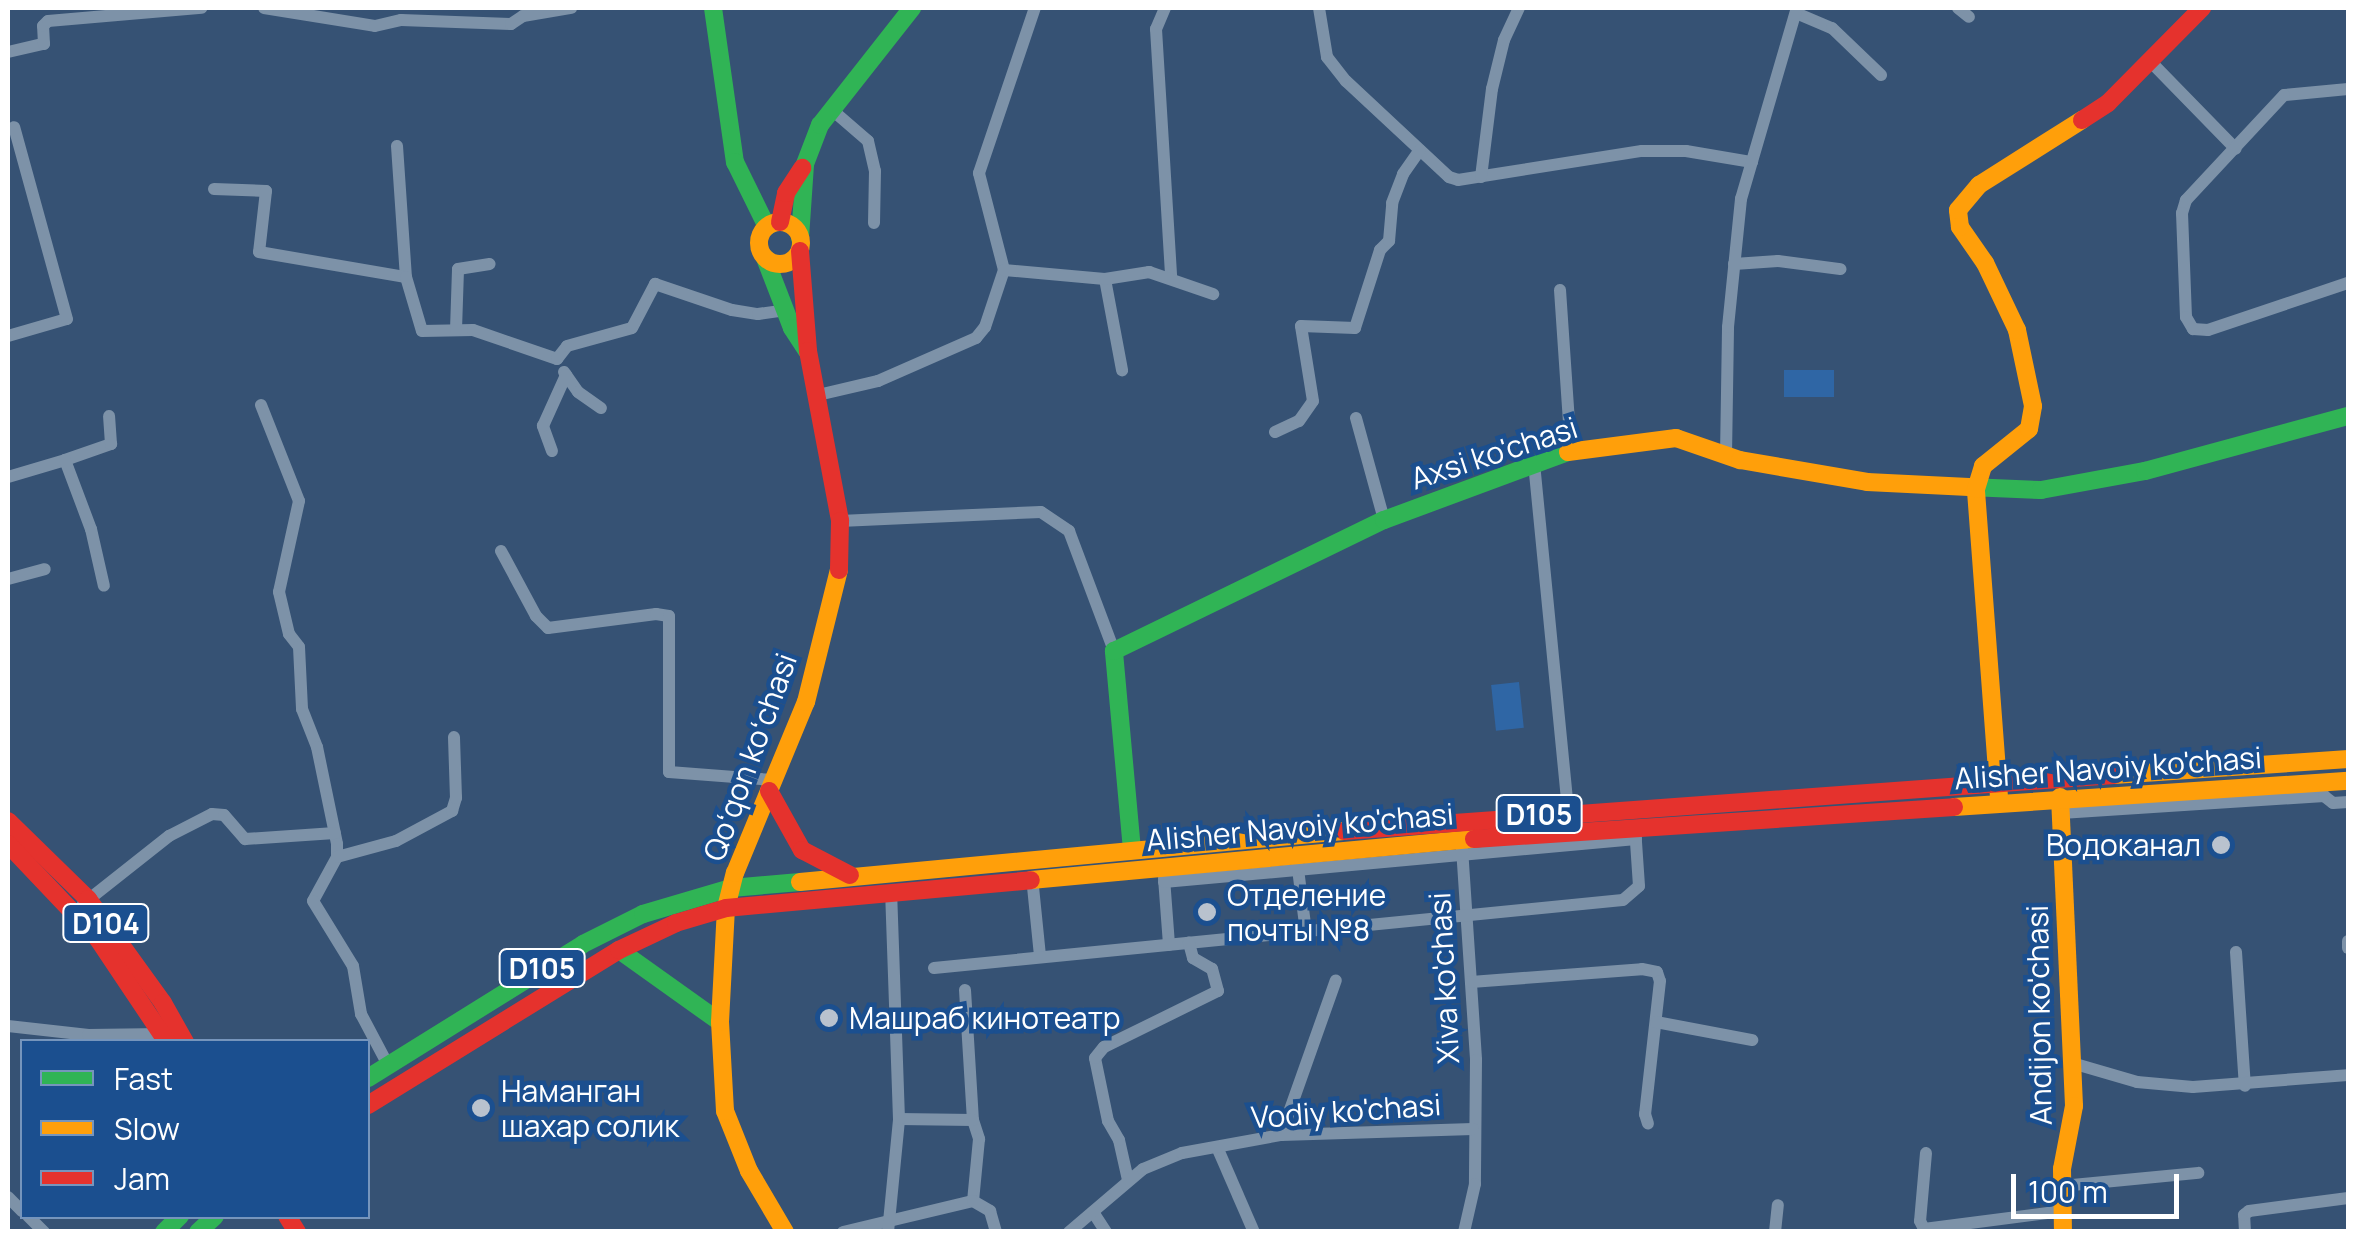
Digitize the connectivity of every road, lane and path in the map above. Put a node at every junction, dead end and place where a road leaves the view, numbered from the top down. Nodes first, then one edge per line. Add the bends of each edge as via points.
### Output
1 (202, 8) edge
2 (264, 8) edge
3 (571, 8) edge
4 (713, 8) edge
5 (912, 8) edge
6 (1035, 8) edge
7 (1165, 8) edge
8 (1319, 8) edge
9 (1519, 8) edge
10 (2202, 8) edge
11 (1797, 10) edge
12 (8, 52) edge
13 (2149, 60) junction
14 (1881, 74) dead end
15 (2348, 89) edge
16 (832, 109) junction
17 (14, 127) dead end
18 (397, 146) dead end
19 (1420, 150) junction
20 (2236, 150) junction
21 (1752, 162) junction
22 (805, 164) junction
23 (1482, 177) junction
24 (214, 190) dead end
25 (746, 191) junction
26 (786, 192) junction
27 (874, 223) dead end
28 (773, 225) junction
29 (800, 245) junction
30 (765, 258) junction
31 (490, 264) dead end
32 (1734, 264) junction
33 (1840, 269) dead end
34 (1004, 270) junction
35 (1171, 277) junction
36 (406, 278) junction
37 (1105, 279) junction
38 (2348, 283) edge
39 (1560, 290) dead end
40 (1213, 294) dead end
41 (786, 310) junction
42 (456, 330) junction
43 (8, 336) edge
44 (808, 351) junction
45 (557, 359) junction
46 (1122, 370) dead end
47 (566, 375) junction
48 (818, 396) junction
49 (261, 405) dead end
50 (601, 408) dead end
51 (109, 416) dead end
52 (2348, 416) edge
53 (1356, 418) dead end
54 (1275, 432) dead end
55 (552, 451) dead end
56 (1572, 451) junction
57 (1726, 456) junction
58 (65, 460) junction
59 (1534, 463) junction
60 (8, 477) edge
61 (1976, 489) junction
62 (1384, 520) junction
63 (840, 521) junction
64 (502, 551) dead end
65 (44, 569) dead end
66 (8, 579) edge
67 (104, 586) dead end
68 (1114, 652) junction
69 (454, 737) dead end
70 (2348, 760) edge
71 (2348, 781) edge
72 (771, 786) junction
73 (1999, 792) junction
74 (2348, 802) edge
75 (2060, 805) junction
76 (1568, 812) junction
77 (8, 821) edge
78 (335, 833) junction
79 (1635, 833) junction
80 (8, 846) edge
81 (1462, 847) junction
82 (1132, 850) junction
83 (337, 857) junction
84 (1297, 861) junction
85 (1164, 874) junction
86 (852, 876) junction
87 (1032, 877) junction
88 (731, 888) junction
89 (890, 891) junction
90 (88, 899) junction
91 (726, 908) junction
92 (74, 913) junction
93 (1467, 914) junction
94 (1306, 932) junction
95 (1189, 943) junction
96 (1169, 945) junction
97 (619, 950) junction
98 (2236, 952) dead end
99 (1040, 956) junction
100 (934, 968) dead end
101 (1336, 980) dead end
102 (1472, 982) junction
103 (965, 990) dead end
104 (720, 1022) junction
105 (1656, 1022) junction
106 (8, 1026) edge
107 (165, 1038) edge
108 (183, 1039) edge
109 (1752, 1040) dead end
110 (2072, 1063) junction
111 (388, 1066) junction
112 (2348, 1075) edge
113 (370, 1077) edge
114 (2244, 1086) junction
115 (370, 1103) edge
116 (899, 1119) junction
117 (973, 1120) junction
118 (1648, 1124) dead end
119 (1473, 1129) junction
120 (1281, 1135) junction
121 (1217, 1147) junction
122 (1926, 1153) dead end
123 (2198, 1173) dead end
124 (1128, 1180) junction
125 (2062, 1186) junction
126 (2348, 1198) edge
127 (974, 1200) junction
128 (1778, 1205) dead end
129 (2064, 1211) junction
130 (1092, 1212) junction
131 (890, 1216) junction
132 (785, 1232) edge
133 (843, 1232) edge
134 (888, 1232) edge
135 (996, 1232) edge
136 (1068, 1232) edge
137 (1106, 1232) edge
138 (1254, 1232) edge
139 (1464, 1232) edge
140 (1775, 1232) edge
141 (2064, 1232) edge
142 (2244, 1232) edge

1 - 12 street via 48,20 44,44
2 - 3 street via 376,26 401,20 511,24
4 - 25 main road via 729,134
5 - 16 main road, Qoʻqon koʻchasi
6 - 34 street via 979,174
7 - 35 street via 1156,29
8 - 19 street via 1327,58
9 - 23 street via 1492,90
10 - 13 main road
11 - 14 street via 1832,28
11 - 21 street
13 - 20 street
13 - 61 main road via 2108,103 1979,184 1961,203 1960,227 2017,330 2033,406 2029,429 1983,466
15 - 20 street via 2284,95
16 - 22 main road, Qoʻqon koʻchasi
16 - 27 street via 868,142
17 - 43 street via 67,320
18 - 36 street
19 - 23 street via 1449,177
19 - 54 street via 1392,203 1389,241 1380,250 1355,328 1301,326 1313,401 1299,421
20 - 38 street via 2183,206 2193,329 2208,330
21 - 23 street via 1642,152
21 - 32 street
22 - 26 main road, Qoʻqon koʻchasi
22 - 29 main road, Qoʻqon koʻchasi
24 - 36 street via 266,190 258,252
25 - 26 main road via 769,199
25 - 28 main road
26 - 28 main road, Qoʻqon koʻchasi
28 - 29 main road via 793,227
28 - 30 main road via 759,238
29 - 30 main road via 784,264
29 - 44 main road, Qoʻqon koʻchasi
30 - 41 main road, Qoʻqon koʻchasi
31 - 42 street via 459,266
32 - 33 street
32 - 57 street
34 - 37 street
34 - 48 street via 976,338 878,381
35 - 37 street via 1149,272
35 - 40 street
36 - 42 street via 422,331
37 - 46 street
39 - 56 street
41 - 44 main road, Qoʻqon koʻchasi
41 - 45 street via 732,310 656,284 632,328 567,346
42 - 45 street
44 - 48 main road, Qoʻqon koʻchasi
45 - 47 street
47 - 50 street
47 - 55 street via 543,426
48 - 63 main road, Qoʻqon koʻchasi
49 - 78 street via 299,501 280,592 289,634 299,647 302,710 318,748
51 - 58 street via 112,444
52 - 61 main road, Axsi ko'chasi via 2091,483
53 - 62 street
56 - 57 main road, Axsi ko'chasi via 1676,438
56 - 59 main road, Axsi ko'chasi
57 - 61 main road, Axsi ko'chasi via 1868,482
58 - 60 street
58 - 67 street
59 - 62 main road, Axsi ko'chasi
59 - 76 street
61 - 73 main road
62 - 68 main road, Axsi ko'chasi
63 - 68 street via 1041,512 1069,531
63 - 72 main road, Qoʻqon koʻchasi via 839,568 806,702
64 - 72 street via 548,628 669,616 669,772
65 - 66 street
68 - 82 main road
69 - 83 street via 452,812 396,841
70 - 73 main road, Alisher Navoiy ko'chasi / D105
71 - 75 main road, Alisher Navoiy ko'chasi / D105
72 - 86 main road via 802,850
72 - 88 main road, Qoʻqon koʻchasi
73 - 75 main road, Alisher Navoiy ko'chasi / D105
73 - 76 main road, Alisher Navoiy ko'chasi / D105
73 - 79 main road, Alisher Navoiy ko'chasi / D105
74 - 75 street via 2324,796
75 - 110 main road, Andijon ko'chasi
76 - 82 main road, Alisher Navoiy ko'chasi / D105
77 - 90 main road, D104
78 - 83 street
78 - 90 street via 245,839 224,815 212,814 170,836
79 - 81 main road, Alisher Navoiy ko'chasi / D105
79 - 93 street via 1640,876 1632,896
80 - 92 main road, D104
81 - 84 main road, Alisher Navoiy ko'chasi / D105
81 - 93 street, Xiva ko'chasi
82 - 86 main road, Alisher Navoiy ko'chasi / D105
83 - 111 street via 313,901 353,966 361,1014
84 - 85 main road, Alisher Navoiy ko'chasi / D105
84 - 94 street
85 - 87 main road, Alisher Navoiy ko'chasi / D105
85 - 96 street
86 - 88 main road, Alisher Navoiy ko'chasi / D105
87 - 89 main road, Alisher Navoiy ko'chasi / D105
87 - 99 street
88 - 91 main road, Qoʻqon koʻchasi
88 - 111 main road, D105 via 643,914 583,944
89 - 91 main road, Alisher Navoiy ko'chasi / D105
89 - 116 street
90 - 92 street
90 - 108 main road, D104
91 - 97 main road, Alisher Navoiy ko'chasi / D105
91 - 104 main road, Qoʻqon koʻchasi
92 - 107 main road, D104
93 - 94 street
93 - 102 street, Xiva ko'chasi
94 - 95 street
95 - 96 street
95 - 124 street via 1193,958 1212,968 1218,991 1104,1047 1095,1058
96 - 99 street
97 - 104 main road
97 - 115 main road, Alisher Navoiy ko'chasi / D105
98 - 114 street
99 - 100 street
101 - 120 street
102 - 105 street via 1653,970 1660,981
102 - 119 street, Xiva ko'chasi
103 - 117 street
104 - 132 main road, Qoʻqon koʻchasi via 724,1112
105 - 109 street
105 - 118 street
106 - 107 street
110 - 114 street via 2137,1082
110 - 125 main road, Andijon ko'chasi via 2074,1106
111 - 113 main road, D105
112 - 114 street
116 - 117 street
116 - 131 street
117 - 127 street via 979,1139
119 - 120 street, Vodiy ko'chasi
119 - 139 street, Xiva ko'chasi via 1474,1196
120 - 121 street, Vodiy ko'chasi
121 - 124 street, Vodiy ko'chasi via 1165,1158
121 - 138 street
122 - 129 street via 1924,1229
123 - 125 street
124 - 130 street, Vodiy ko'chasi
125 - 129 main road, Andijon ko'chasi
126 - 142 street via 2249,1211
127 - 131 street
127 - 135 street via 990,1211
128 - 140 street
129 - 141 main road, Andijon ko'chasi
130 - 136 street, Vodiy ko'chasi
130 - 137 street
131 - 133 street
131 - 134 street

